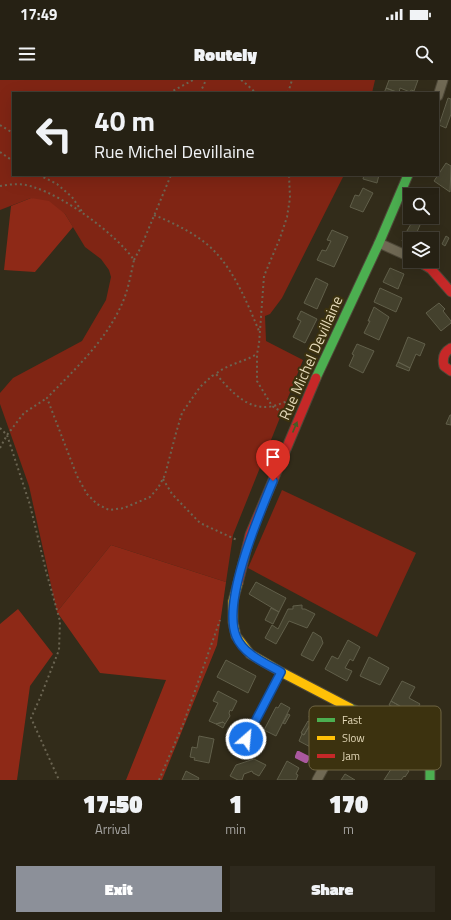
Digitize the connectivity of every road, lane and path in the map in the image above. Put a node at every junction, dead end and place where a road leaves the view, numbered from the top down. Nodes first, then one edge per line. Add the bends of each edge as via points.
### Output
1 (193, 80) edge
2 (206, 80) edge
3 (241, 80) edge
4 (292, 80) edge
5 (443, 80) edge
6 (171, 92) edge
7 (200, 92) edge
8 (255, 92) edge
9 (288, 92) edge
10 (439, 93) edge
11 (0, 125) edge
12 (12, 131) edge
13 (0, 152) edge
14 (12, 160) edge
15 (41, 176) edge
16 (171, 176) edge
17 (289, 176) edge
18 (408, 176) edge
19 (0, 186) edge
20 (84, 215) junction
21 (154, 215) junction
22 (379, 244) junction
23 (403, 255) edge
24 (134, 260) junction
25 (429, 268) edge
26 (451, 292) edge
27 (260, 332) junction
28 (451, 348) edge
29 (451, 371) edge
30 (216, 374) junction
31 (47, 398) junction
32 (307, 399) junction
33 (0, 428) edge
34 (7, 435) junction
35 (0, 448) edge
36 (163, 479) junction
37 (248, 545) junction
38 (281, 672) junction
39 (347, 706) edge
40 (239, 752) dead end
41 (322, 770) edge
42 (59, 780) edge
43 (317, 780) edge

1 - 6 path
2 - 7 path
3 - 8 path
4 - 9 path
5 - 10 street
11 - 12 path
13 - 14 path
15 - 20 path via 72,197
16 - 21 path
17 - 27 path via 288,217 264,276
18 - 22 street, Rue Michel Devillaine
19 - 20 path via 32,186 61,199
20 - 24 path via 119,243
21 - 24 path
21 - 27 path via 177,225 203,241 215,252 229,270
22 - 23 street
22 - 32 street, Rue Michel Devillaine
24 - 31 path via 123,300 100,340
25 - 26 street
27 - 30 path via 257,354
28 - 29 street via 445,352 442,359 444,366
30 - 32 path via 240,399 260,408 286,402 296,396
30 - 36 path via 200,387 182,413
31 - 34 path via 24,412
31 - 36 path via 78,476 87,494 97,504 110,510 124,508 150,497
37 -> 32 street, Rue Michel Devillaine
33 - 34 path
34 - 35 path
34 - 42 path via 30,505 60,622 59,650 30,718
36 - 37 path via 172,494 200,523
37 - 38 street, Rue Michel Devillaine via 233,601 236,636 250,654
38 - 39 street, Rue Michel Devillaine
38 - 40 lane
41 - 43 street

